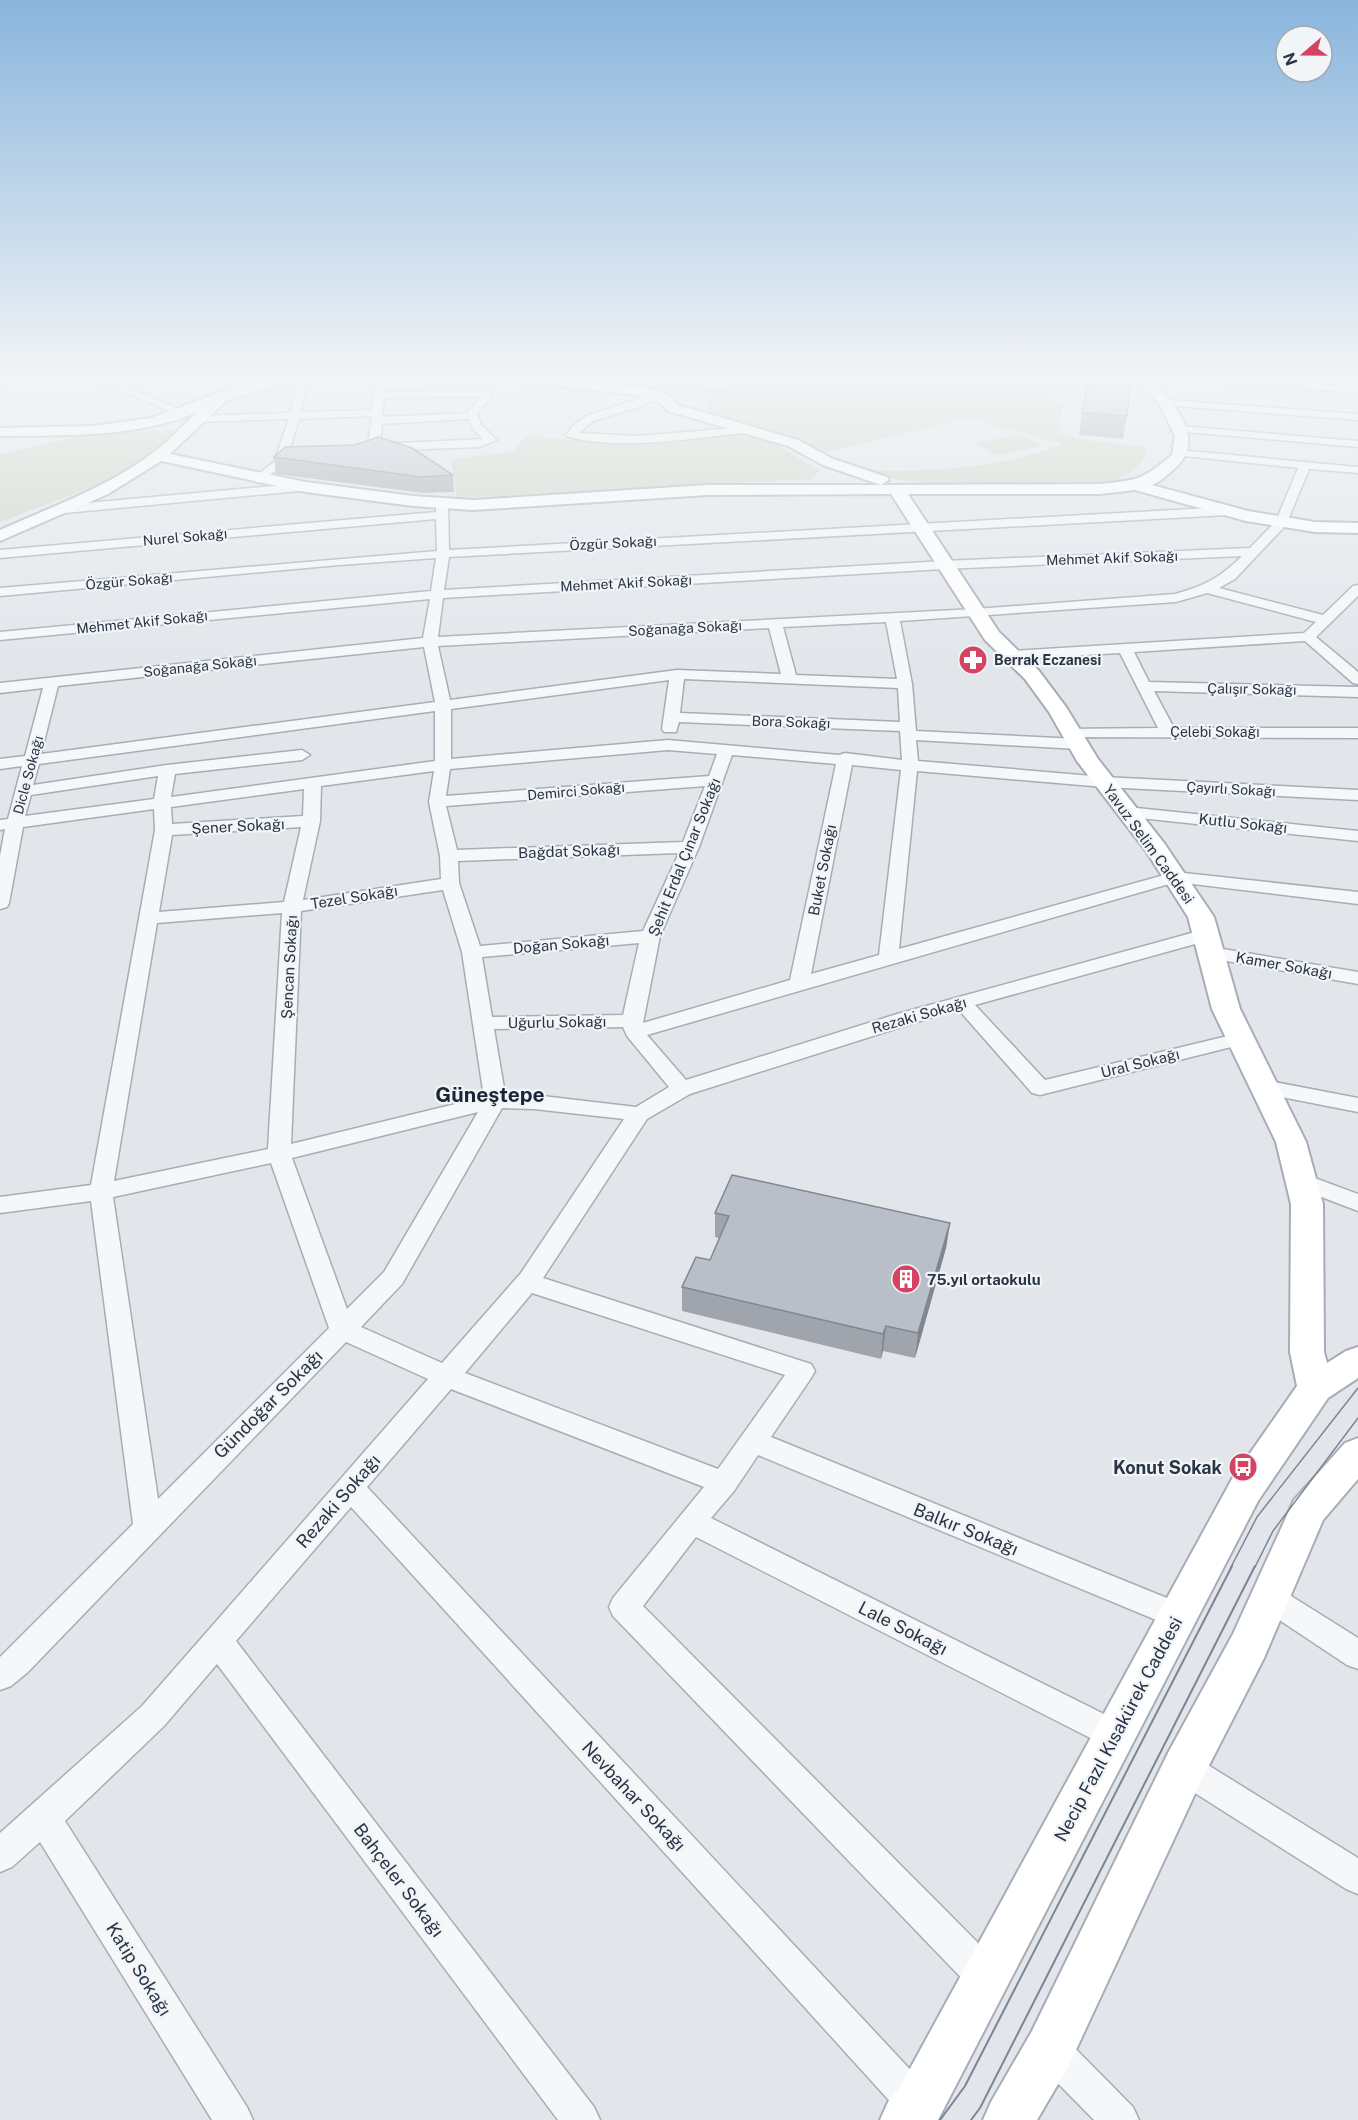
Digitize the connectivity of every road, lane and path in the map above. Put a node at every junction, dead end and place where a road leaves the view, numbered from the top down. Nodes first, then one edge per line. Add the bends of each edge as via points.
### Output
1 (131, 474) edge
2 (240, 474) edge
3 (264, 474) edge
4 (838, 474) edge
5 (859, 474) edge
6 (1159, 474) edge
7 (1301, 474) edge
8 (258, 478) junction
9 (1136, 485) junction
10 (306, 487) junction
11 (799, 488) junction
12 (896, 489) junction
13 (954, 490) junction
14 (65, 509) junction
15 (442, 509) junction
16 (1228, 511) junction
17 (1282, 522) junction
18 (921, 528) junction
19 (1358, 528) edge
20 (0, 536) edge
21 (1254, 552) junction
22 (0, 554) edge
23 (443, 554) junction
24 (944, 565) junction
25 (1207, 589) junction
26 (1358, 590) edge
27 (0, 592) edge
28 (437, 594) junction
29 (975, 613) junction
30 (892, 618) junction
31 (1326, 620) junction
32 (775, 623) junction
33 (0, 636) edge
34 (1308, 637) junction
35 (430, 642) junction
36 (1125, 649) junction
37 (1011, 655) junction
38 (677, 674) junction
39 (789, 678) junction
40 (1358, 680) edge
41 (52, 682) junction
42 (906, 684) junction
43 (1145, 686) junction
44 (0, 688) edge
45 (1358, 692) edge
46 (443, 704) junction
47 (672, 717) junction
48 (909, 731) junction
49 (1168, 732) junction
50 (1358, 733) edge
51 (1075, 738) junction
52 (668, 745) junction
53 (726, 751) junction
54 (302, 755) dead end
55 (845, 758) junction
56 (32, 759) junction
57 (0, 764) edge
58 (910, 764) junction
59 (443, 765) junction
60 (167, 770) junction
61 (716, 780) junction
62 (313, 782) junction
63 (1104, 782) junction
64 (24, 791) junction
65 (1358, 795) edge
66 (437, 802) junction
67 (162, 804) junction
68 (1127, 812) junction
69 (311, 822) junction
70 (8, 824) edge
71 (164, 830) junction
72 (1358, 836) edge
73 (690, 847) junction
74 (449, 856) junction
75 (1175, 877) junction
76 (450, 883) junction
77 (1358, 898) edge
78 (0, 903) edge
79 (292, 907) junction
80 (149, 918) junction
81 (651, 936) junction
82 (1208, 944) junction
83 (472, 952) junction
84 (888, 958) junction
85 (1358, 978) edge
86 (799, 983) junction
87 (962, 1002) junction
88 (483, 1023) junction
89 (633, 1026) junction
90 (1240, 1039) junction
91 (1264, 1088) junction
92 (682, 1089) junction
93 (495, 1101) junction
94 (1358, 1105) edge
95 (639, 1114) junction
96 (279, 1154) junction
97 (1301, 1181) junction
98 (101, 1192) junction
99 (1358, 1203) edge
100 (0, 1205) edge
101 (527, 1282) junction
102 (342, 1329) junction
103 (1358, 1360) edge
104 (446, 1376) junction
105 (1315, 1388) junction
106 (754, 1442) junction
107 (1356, 1459) edge
108 (724, 1483) junction
109 (350, 1487) junction
110 (691, 1521) junction
111 (148, 1527) junction
112 (1270, 1598) junction
113 (1178, 1616) junction
114 (218, 1641) junction
115 (1358, 1655) edge
116 (0, 1676) edge
117 (1115, 1735) junction
118 (1184, 1768) junction
119 (44, 1818) junction
120 (0, 1855) edge
121 (1358, 1877) edge
122 (987, 1978) junction
123 (1050, 2049) junction
124 (912, 2113) edge
125 (234, 2120) edge
126 (581, 2120) edge
127 (1010, 2120) edge
128 (1120, 2120) edge

1 - 14 street
2 - 8 street
3 - 8 street
4 - 11 street via 838,480
5 - 13 street
6 - 9 street
7 - 17 street, Soğanağa Sokağı
8 - 10 street
9 - 13 street via 1100,489
9 - 16 street
10 - 14 street
10 - 15 street
11 - 12 street
11 - 15 street via 671,492
12 - 13 street
12 - 18 street, Yavuz Selim Caddesi
14 - 20 street
15 - 22 street, Nurel Sokağı
15 - 23 street
16 - 17 street
16 - 18 street, Özgür Sokağı
17 - 19 street
17 - 21 street, Soğanağa Sokağı
18 - 23 street, Özgür Sokağı
18 - 24 street, Yavuz Selim Caddesi
21 - 24 street, Mehmet Akif Sokağı
21 - 25 street, Soğanağa Sokağı via 1230,576
23 - 27 street, Özgür Sokağı
23 - 28 street
24 - 28 street, Mehmet Akif Sokağı
24 - 29 street, Yavuz Selim Caddesi
25 - 29 street, Soğanağa Sokağı via 1176,598
25 - 31 street
26 - 31 street
28 - 33 street, Mehmet Akif Sokağı
28 - 35 street
29 - 30 street, Soğanağa Sokağı
29 - 37 street, Yavuz Selim Caddesi
30 - 32 street, Soğanağa Sokağı
30 - 42 street
31 - 34 street
32 - 35 street, Soğanağa Sokağı
32 - 39 street
34 - 36 street
34 - 40 street
35 - 41 street, Soğanağa Sokağı
35 - 46 street
36 - 37 street
36 - 43 street
37 - 51 street, Yavuz Selim Caddesi via 1032,675
38 - 39 street
38 - 46 street
38 - 47 street
39 - 42 street
41 - 44 street, Soğanağa Sokağı
41 - 56 street, Dicle Sokağı
42 - 48 street
43 - 45 street, Çalışır Sokağı
43 - 49 street
46 - 56 street
46 - 59 street
47 - 48 street, Bora Sokağı
47 - 52 street
48 - 51 street, Bora Sokağı
48 - 58 street
49 - 50 street, Çelebi Sokağı
49 - 51 street, Çelebi Sokağı
51 - 63 street, Yavuz Selim Caddesi
52 - 53 street, Çayırlı Sokağı
52 - 59 street, Çayırlı Sokağı
53 - 55 street, Çayırlı Sokağı
53 - 61 street, Şehit Erdal Çınar Sokağı
54 - 60 street
55 - 58 street, Çayırlı Sokağı
55 - 86 street, Buket Sokağı
56 - 57 street
56 - 64 street, Dicle Sokağı
58 - 63 street, Çayırlı Sokağı
58 - 84 street
59 - 62 street, Çayırlı Sokağı
59 - 66 street
60 - 64 street
60 - 67 street
61 - 66 street, Demirci Sokağı
61 - 73 street, Şehit Erdal Çınar Sokağı
62 - 67 street, Çayırlı Sokağı
62 - 69 street, Şencan Sokağı
63 - 65 street, Çayırlı Sokağı
63 - 68 street, Yavuz Selim Caddesi
64 - 70 street, Dicle Sokağı
66 - 74 street
67 - 70 street, Çayırlı Sokağı
67 - 71 street
68 - 72 street, Kutlu Sokağı
68 - 75 street, Yavuz Selim Caddesi
69 - 71 street, Şener Sokağı
69 - 79 street, Şencan Sokağı
70 - 78 street, Dicle Sokağı
71 - 80 street
73 - 74 street, Bağdat Sokağı
73 - 81 street, Şehit Erdal Çınar Sokağı
74 - 76 street
75 - 77 street
75 - 82 street, Yavuz Selim Caddesi via 1201,917
75 - 84 street, Uğurlu Sokağı
76 - 79 street, Tezel Sokağı
76 - 83 street
79 - 80 street, Tezel Sokağı
79 - 96 street, Şencan Sokağı
80 - 98 street
81 - 83 street, Doğan Sokağı
81 - 89 street, Şehit Erdal Çınar Sokağı
82 - 85 street, Kamer Sokağı
82 - 87 street, Rezaki Sokağı
82 - 90 street, Yavuz Selim Caddesi via 1226,1010
83 - 88 street
84 - 86 street, Uğurlu Sokağı
86 - 89 street, Uğurlu Sokağı
87 - 90 street, Ural Sokağı via 1040,1088
87 - 92 street, Rezaki Sokağı
88 - 89 street, Uğurlu Sokağı
88 - 93 street
89 - 92 street
90 - 91 street, Yavuz Selim Caddesi
91 - 94 street
91 - 97 street, Yavuz Selim Caddesi via 1291,1142
92 - 95 street, Rezaki Sokağı
93 - 95 street
93 - 96 street
93 - 102 street, Gündoğar Sokağı via 393,1278
95 - 101 street, Rezaki Sokağı
96 - 98 street
96 - 102 street
97 - 99 street
97 - 105 street, Yavuz Selim Caddesi via 1307,1204 1307,1352
98 - 100 street
98 - 111 street
101 - 104 street, Rezaki Sokağı
101 - 106 street via 802,1371
102 - 104 street
102 - 111 street, Gündoğar Sokağı
103 - 105 street, Necip Fazıl Kısakürek Caddesi
104 - 108 street
104 - 109 street, Rezaki Sokağı
105 - 113 street, Necip Fazıl Kısakürek Caddesi via 1245,1490
106 - 108 street
106 - 113 street, Balkır Sokağı
107 - 112 street via 1308,1510
108 - 110 street
109 - 114 street, Rezaki Sokağı
109 - 124 street, Nevbahar Sokağı
110 - 117 street, Lale Sokağı
110 - 122 street via 624,1607
111 - 116 street, Gündoğar Sokağı
112 - 115 street
112 - 118 street
113 - 117 street, Necip Fazıl Kısakürek Caddesi
114 - 119 street, Rezaki Sokağı via 153,1716
114 - 126 street, Bahçeler Sokağı
117 - 122 street, Necip Fazıl Kısakürek Caddesi
118 - 121 street
118 - 123 street
119 - 120 street, Rezaki Sokağı
119 - 125 street, Katip Sokağı
122 - 124 street, Necip Fazıl Kısakürek Caddesi
123 - 127 street
123 - 128 street

